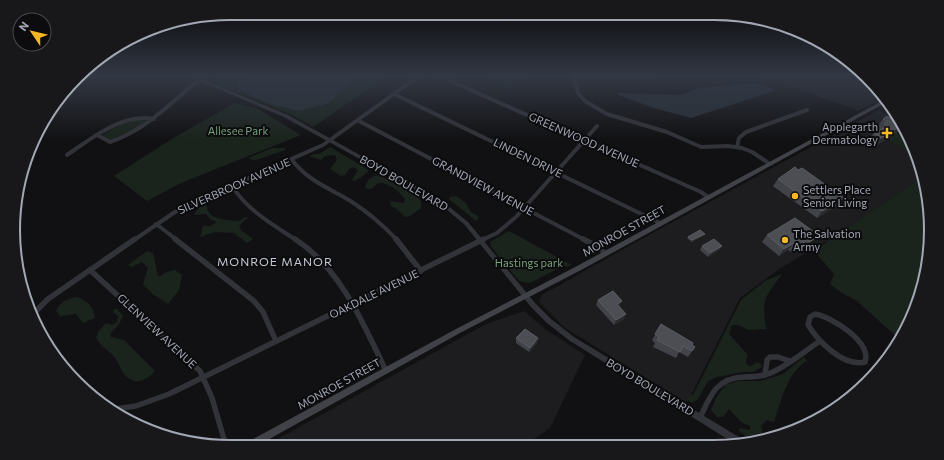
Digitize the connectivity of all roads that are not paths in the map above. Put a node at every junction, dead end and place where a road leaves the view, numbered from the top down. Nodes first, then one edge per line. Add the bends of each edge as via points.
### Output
1 (180, 96) edge
2 (239, 96) edge
3 (391, 96) edge
4 (399, 96) edge
5 (486, 96) edge
6 (582, 96) edge
7 (882, 103) edge
8 (807, 110) dead end
9 (154, 119) junction
10 (359, 121) junction
11 (597, 126) dead end
12 (97, 135) junction
13 (584, 140) junction
14 (331, 141) junction
15 (737, 147) junction
16 (67, 155) dead end
17 (292, 160) junction
18 (770, 164) junction
19 (556, 172) junction
20 (232, 186) junction
21 (708, 197) junction
22 (525, 208) junction
23 (660, 223) junction
24 (156, 224) junction
25 (481, 242) junction
26 (605, 253) junction
27 (90, 270) junction
28 (421, 271) junction
29 (524, 297) junction
30 (352, 304) junction
31 (36, 310) edge
32 (276, 341) junction
33 (820, 341) junction
34 (790, 361) junction
35 (386, 371) junction
36 (765, 375) junction
37 (203, 376) junction
38 (120, 409) edge
39 (700, 418) junction
40 (734, 439) edge
41 (224, 440) edge
42 (260, 440) edge

1 - 9 street
2 - 14 street, BOYD BOULEVARD via 286,116
3 - 10 street, SILVERBROOK AVENUE
4 - 19 street, LINDEN DRIVE
5 - 13 street, GREENWOOD AVENUE
6 - 15 street via 602,111 626,121 668,132 695,145 706,148
7 - 18 main road, MONROE STREET
8 - 15 street via 746,132 738,138
9 - 12 street via 135,118
9 - 12 street via 122,139 110,142
10 - 14 street, SILVERBROOK AVENUE
10 - 22 street, GRANDVIEW AVENUE
11 - 13 street, OAKDALE AVENUE
12 - 16 street
13 - 19 street, OAKDALE AVENUE
13 - 21 street, GREENWOOD AVENUE
14 - 17 street, SILVERBROOK AVENUE
14 - 25 street, BOYD BOULEVARD via 438,201 466,223
15 - 18 street
17 - 20 street, SILVERBROOK AVENUE
17 - 28 street via 302,172 380,223
18 - 21 main road, MONROE STREET
19 - 22 street, OAKDALE AVENUE
19 - 23 street, LINDEN DRIVE
20 - 24 street, SILVERBROOK AVENUE via 184,207
20 - 30 street via 251,210 322,260
21 - 23 main road, MONROE STREET
22 - 25 street, OAKDALE AVENUE via 507,226
22 - 26 street, GRANDVIEW AVENUE
23 - 26 main road, MONROE STREET
24 - 27 street, SILVERBROOK AVENUE
24 - 32 street via 254,301 263,312
25 - 28 street, OAKDALE AVENUE
25 - 29 street, BOYD BOULEVARD
26 - 29 main road, MONROE STREET
27 - 31 street, SILVERBROOK AVENUE via 44,302
27 - 37 street, GLENVIEW AVENUE via 195,365
28 - 30 street, OAKDALE AVENUE
29 - 35 main road, MONROE STREET
29 - 39 street, BOYD BOULEVARD via 548,321 572,339
30 - 32 street, OAKDALE AVENUE
30 - 35 street
32 - 37 street, OAKDALE AVENUE
33 - 33 street via 850,363 858,365 866,358 866,352 847,331 830,318 815,314 810,317 808,325
33 - 34 street
34 - 36 street
34 - 36 street via 770,357 766,360
35 - 42 main road, MONROE STREET
36 - 39 street via 724,380 712,392
37 - 38 street, OAKDALE AVENUE via 149,402 129,409
37 - 41 street, GLENVIEW AVENUE
39 - 40 street, BOYD BOULEVARD

